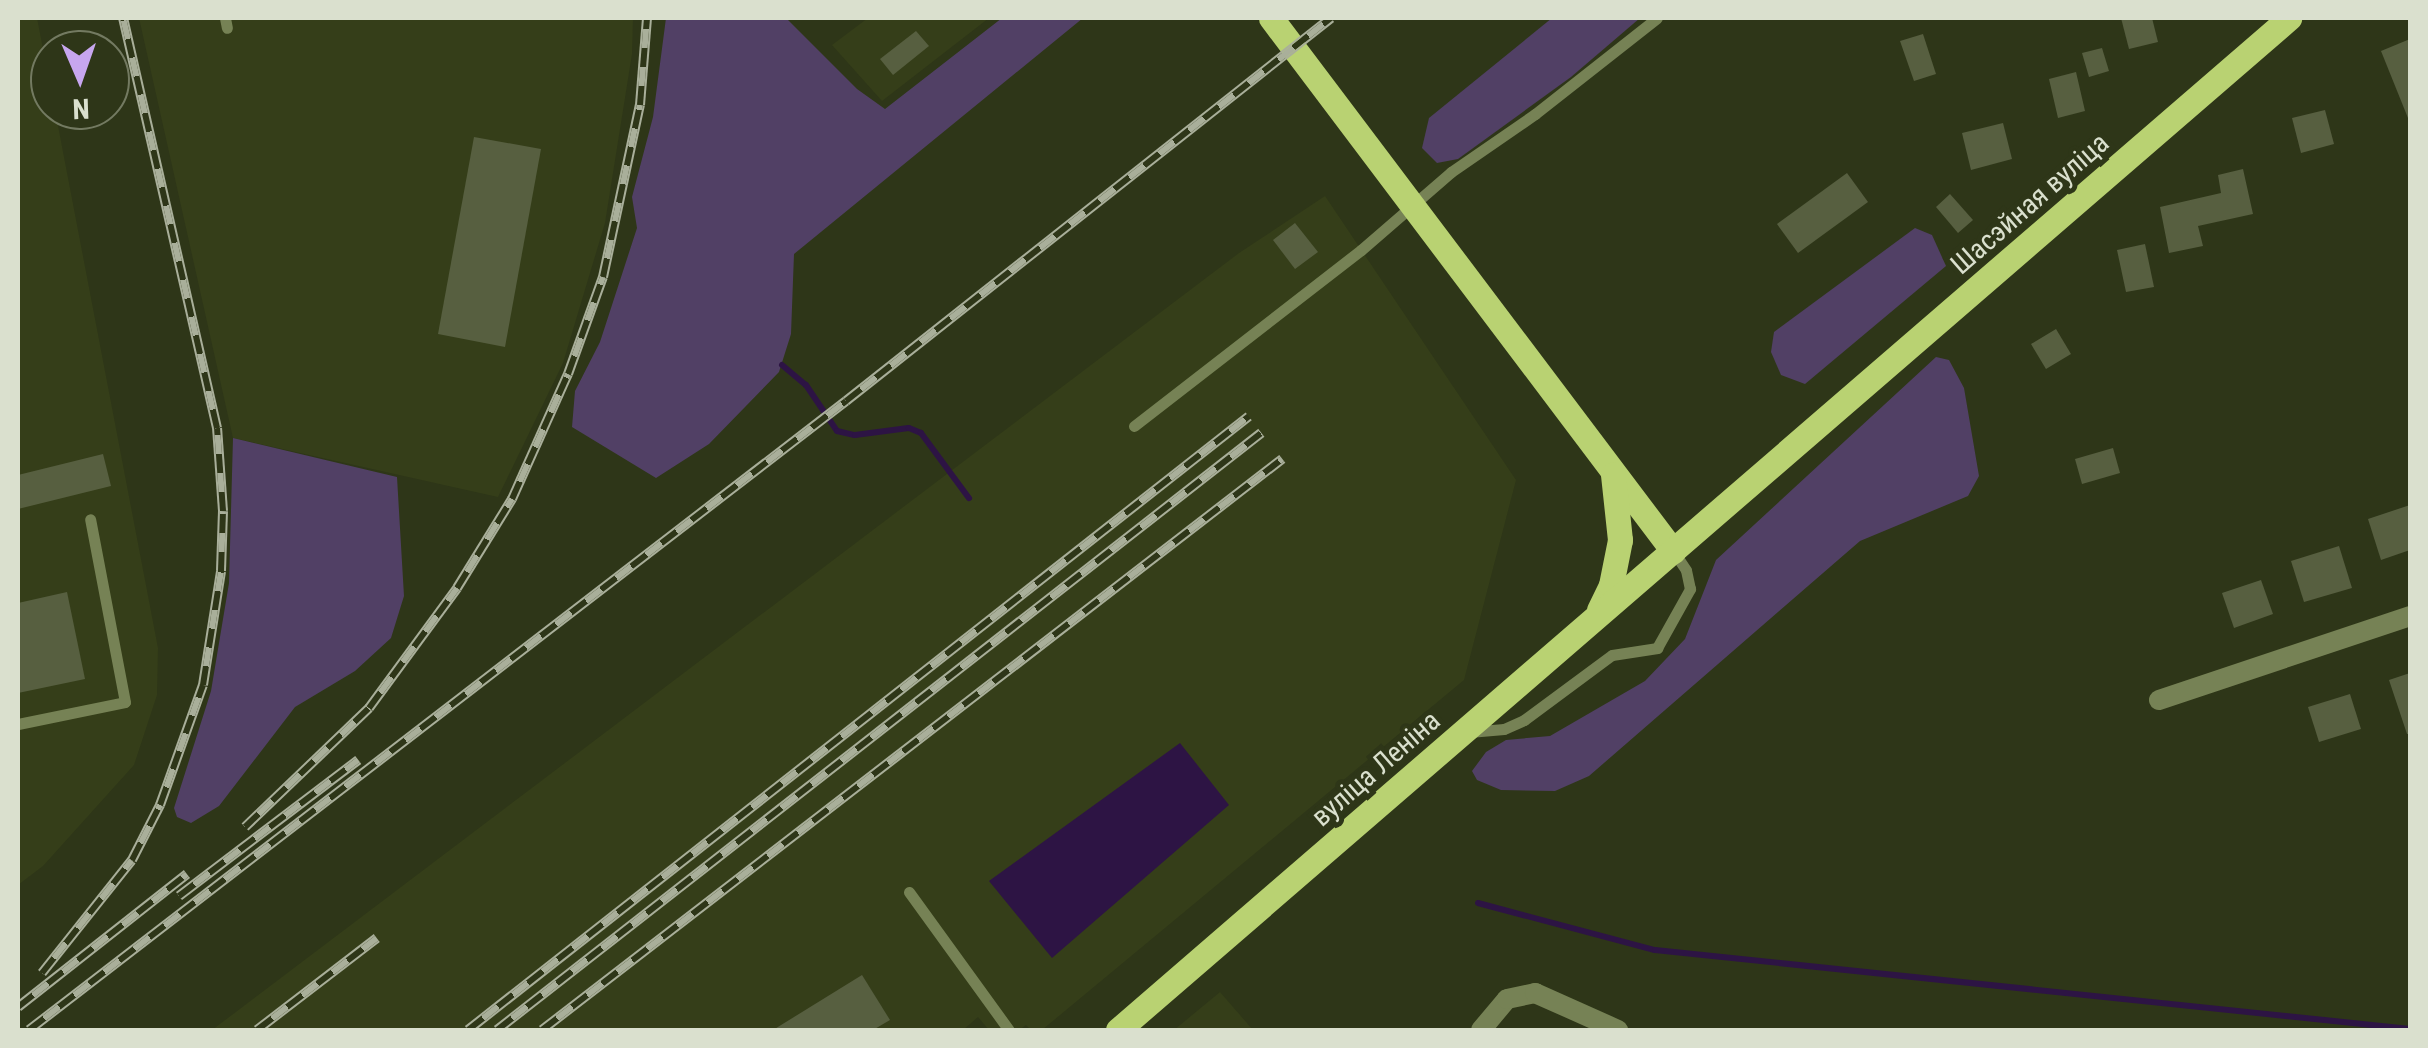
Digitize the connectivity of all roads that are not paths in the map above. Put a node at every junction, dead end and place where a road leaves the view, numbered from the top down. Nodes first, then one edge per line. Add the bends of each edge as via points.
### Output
1 (1271, 18) edge
2 (1657, 18) edge
3 (2289, 18) edge
4 (1414, 204) junction
5 (1134, 426) dead end
6 (1612, 470) junction
7 (90, 519) dead end
8 (1672, 552) junction
9 (2410, 616) edge
10 (1594, 620) junction
11 (2159, 700) dead end
12 (18, 724) edge
13 (1464, 732) junction
14 (909, 892) dead end
15 (1009, 1030) edge
16 (1119, 1030) edge
17 (1481, 1030) edge
18 (1618, 1030) edge

1 - 4 main road
2 - 4 lane
3 - 8 main road, Шасэйная вуліца
4 - 5 lane
4 - 6 main road
6 - 8 main road
6 - 10 main road via 1620,540 1611,585
7 - 12 lane via 125,702
8 - 10 main road, вуліца Леніна
8 - 13 lane via 1690,589 1657,648 1612,654 1504,729
9 - 11 street
10 - 13 main road, вуліца Леніна
13 - 16 main road, вуліца Леніна
14 - 15 lane
17 - 18 street via 1507,999 1535,994

